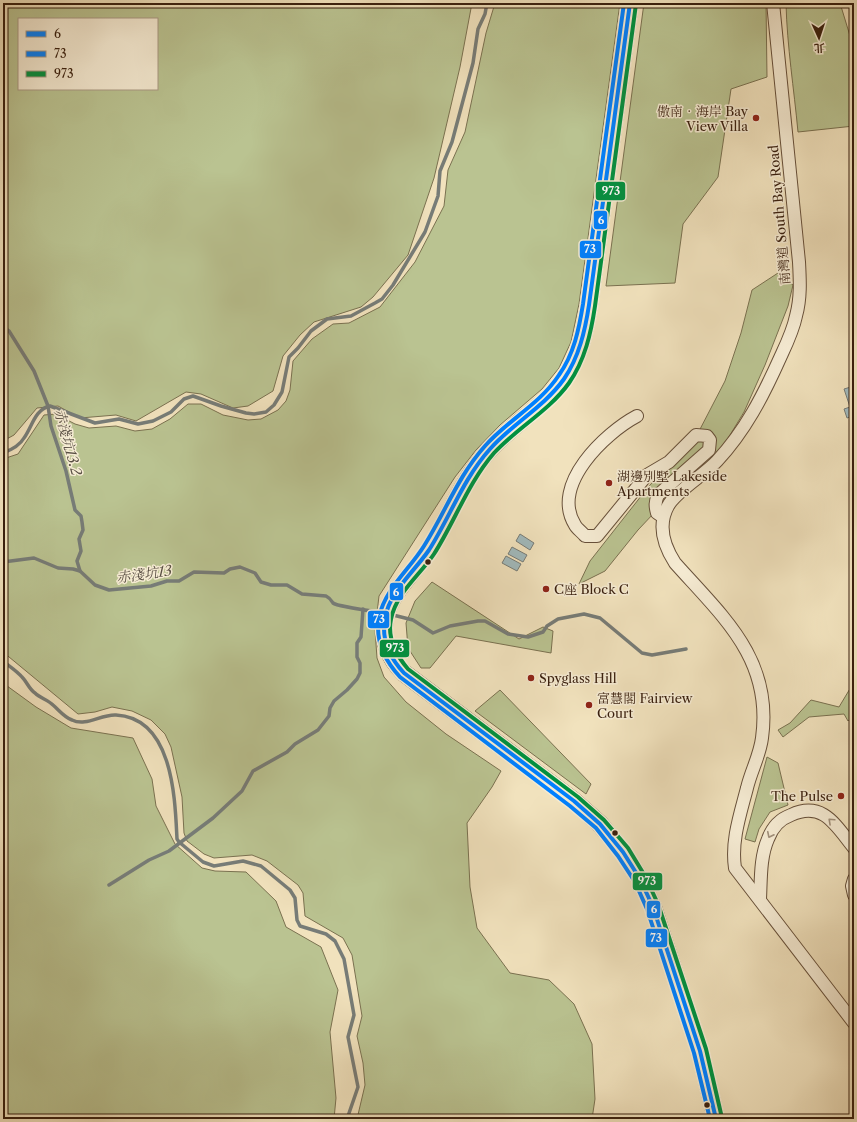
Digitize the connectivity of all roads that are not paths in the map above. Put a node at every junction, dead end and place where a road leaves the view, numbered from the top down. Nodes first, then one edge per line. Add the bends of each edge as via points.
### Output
1 (630, 3) edge
2 (773, 3) edge
3 (637, 416) dead end
4 (664, 517) junction
5 (854, 848) edge
6 (854, 879) edge
7 (854, 895) edge
8 (760, 899) junction
9 (854, 1023) edge
10 (716, 1119) edge

1 - 10 main road via 589,305 578,352 555,390 495,444 466,479 428,551 393,599 387,612 384,632 389,653 404,673 574,802 600,824 623,852 645,888 657,916 700,1051
2 - 4 street, 南灣道 South Bay Road via 799,262 800,289 797,315 764,395 750,419 716,462 674,497
3 - 4 street via 616,428 590,454 569,497 569,512 575,526 585,536 596,536 647,475 669,462 696,435 706,436 710,440 709,450 658,495 655,503 657,513
4 - 8 street, 南灣道 South Bay Road via 662,533 666,549 675,563 741,639 760,684 764,712 762,740 750,772 734,838 733,853 735,868
5 -> 8 street via 832,820 821,813 805,810 786,817 775,826 768,839 763,858
6 - 7 street
8 - 9 street, 南灣道 South Bay Road

